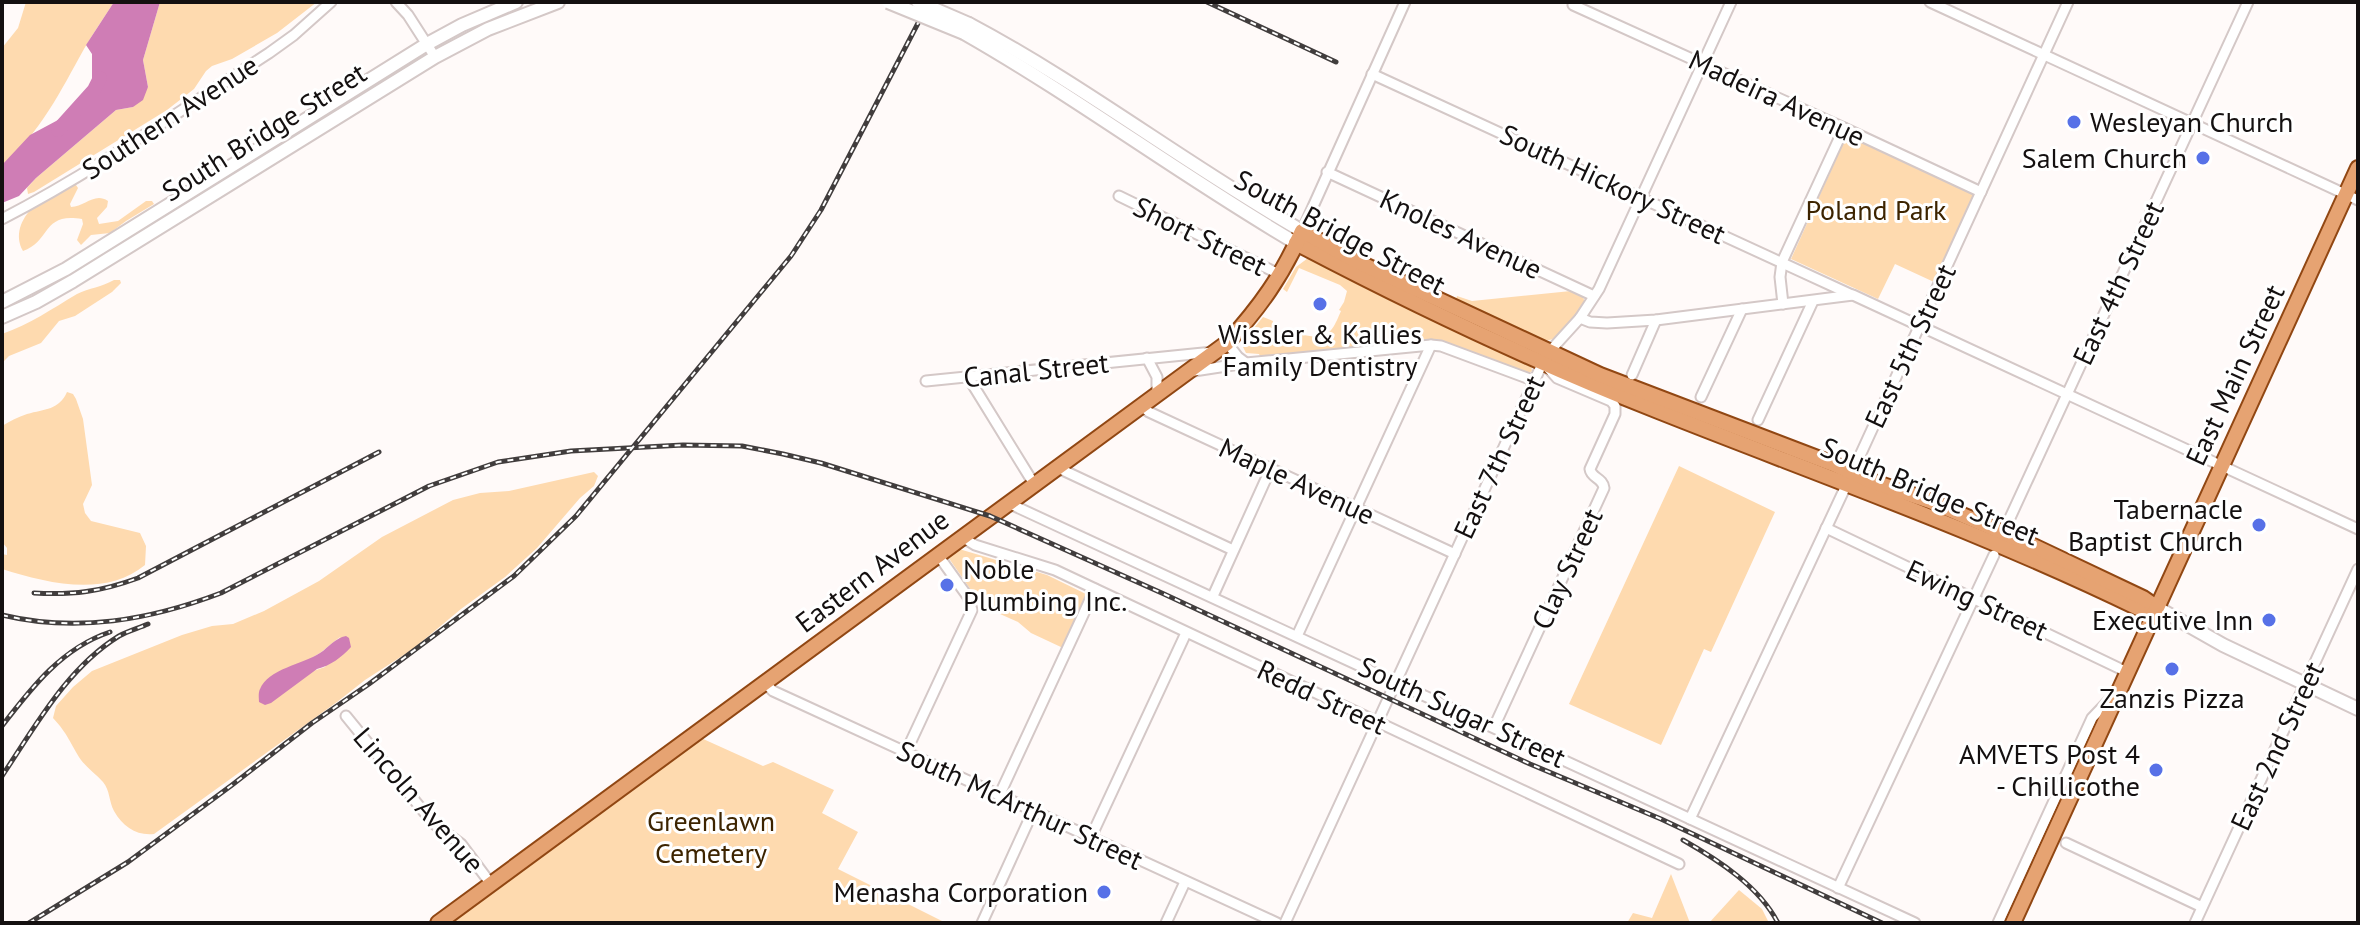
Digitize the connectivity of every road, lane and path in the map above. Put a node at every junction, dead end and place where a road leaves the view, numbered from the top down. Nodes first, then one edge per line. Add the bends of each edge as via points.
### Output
1 (331, 2) edge
2 (396, 2) edge
3 (516, 2) edge
4 (558, 2) edge
5 (888, 2) edge
6 (918, 2) edge
7 (1405, 2) edge
8 (1731, 2) edge
9 (1930, 2) edge
10 (2068, 2) edge
11 (2248, 2) edge
12 (1573, 5) dead end
13 (966, 29) junction
14 (427, 44) junction
15 (2045, 54) junction
16 (435, 57) junction
17 (1702, 63) junction
18 (1372, 74) junction
19 (2193, 123) junction
20 (1844, 128) junction
21 (2358, 168) edge
22 (1327, 172) junction
23 (1981, 192) junction
24 (1119, 196) dead end
25 (1642, 197) junction
26 (2352, 197) edge
27 (2, 219) edge
28 (1299, 237) junction
29 (1782, 262) junction
30 (1281, 275) junction
31 (1853, 295) junction
32 (1594, 296) junction
33 (1813, 301) junction
34 (2, 302) edge
35 (1783, 304) junction
36 (1742, 309) junction
37 (2, 317) edge
38 (1580, 318) junction
39 (1656, 320) junction
40 (1919, 325) junction
41 (1431, 345) junction
42 (1221, 347) junction
43 (1547, 357) junction
44 (1147, 358) junction
45 (1246, 363) junction
46 (1187, 372) junction
47 (1632, 375) dead end
48 (968, 377) junction
49 (926, 381) dead end
50 (1535, 381) junction
51 (1157, 393) junction
52 (2067, 393) junction
53 (1701, 397) dead end
54 (1140, 405) junction
55 (1758, 420) dead end
56 (2221, 466) junction
57 (1056, 467) junction
58 (1270, 470) junction
59 (1850, 479) junction
60 (1034, 484) junction
61 (1008, 503) junction
62 (1355, 508) junction
63 (2009, 520) dead end
64 (1826, 528) junction
65 (2358, 529) edge
66 (962, 537) junction
67 (1233, 550) junction
68 (1455, 554) junction
69 (938, 555) junction
70 (1994, 555) dead end
71 (2358, 569) edge
72 (1095, 589) junction
73 (1213, 596) junction
74 (1973, 598) junction
75 (2156, 607) junction
76 (1186, 633) junction
77 (1297, 636) junction
78 (2127, 672) junction
79 (765, 683) junction
80 (1396, 683) junction
81 (2306, 684) junction
82 (2119, 690) junction
83 (2358, 709) edge
84 (346, 716) dead end
85 (1378, 723) junction
86 (1494, 727) junction
87 (906, 752) junction
88 (999, 796) junction
89 (1033, 811) junction
90 (1690, 819) junction
91 (1091, 837) junction
92 (2066, 843) dead end
93 (1679, 864) dead end
94 (1185, 882) junction
95 (491, 884) junction
96 (1838, 888) junction
97 (2202, 907) junction
98 (438, 923) edge
99 (982, 923) edge
100 (1166, 923) edge
101 (1277, 923) edge
102 (1285, 923) edge
103 (1915, 923) edge
104 (1998, 923) edge
105 (2013, 923) edge
106 (2195, 923) edge

1 - 27 street, Southern Avenue via 269,53 96,166
2 - 14 street
3 - 14 main road, South Bridge Street
4 - 16 main road, South Bridge Street via 507,20
5 - 13 main road, South Bridge Street, bridge
6 - 13 main road, South Bridge Street, bridge
7 - 18 street
8 - 17 street, East 7th Street
9 - 15 street
10 - 15 street, East 5th Street
11 - 19 street, East 4th Street
12 - 17 street, Madeira Avenue
13 - 28 main road, South Bridge Street via 1204,188
14 - 16 street
14 - 34 main road, South Bridge Street via 78,261
15 - 19 street
15 - 23 street, East 5th Street
16 - 37 main road, South Bridge Street via 73,281
17 - 20 street, Madeira Avenue
17 - 25 street, East 7th Street
18 - 22 street
18 - 25 street, South Hickory Street
19 - 26 street
19 - 52 street, East 4th Street
20 - 23 street, Madeira Avenue
20 - 29 street
21 - 26 main road, East Main Street
22 - 28 street
22 - 32 street, Knoles Avenue
23 - 40 street, East 5th Street
24 - 30 street, Short Street
25 - 29 street, South Hickory Street
25 - 32 street, East 7th Street
26 - 56 main road, East Main Street
28 - 30 main road, Eastern Avenue
28 - 43 main road, South Bridge Street via 1388,292
29 - 31 street, South Hickory Street
29 - 35 street
30 - 42 main road, Eastern Avenue
31 - 33 street
31 - 40 street, South Hickory Street
32 - 38 street, East 7th Street
33 - 35 street
33 - 55 street
35 - 36 street
36 - 39 street
36 - 53 street
38 - 39 street via 1607,323
38 - 43 street, East 7th Street
39 - 47 street
40 - 52 street, South Hickory Street
40 - 59 street, East 5th Street
41 - 45 street
41 - 50 street
41 - 62 street
42 - 44 street, Canal Street
42 - 45 street
42 - 46 main road, Eastern Avenue
43 - 50 street, East 7th Street
43 - 59 main road, South Bridge Street via 1655,410
43 - 86 street, Clay Street via 1557,378 1611,401 1616,410 1590,469 1604,485 1603,492
44 - 48 street, Canal Street
44 - 51 street, Canal Street via 1157,377
45 - 46 street
46 - 51 main road, Eastern Avenue
48 - 49 street, Canal Street
48 - 60 street
50 - 68 street, East 7th Street
51 - 54 main road, Eastern Avenue
52 - 56 street, South Hickory Street
52 - 63 street, East 4th Street
54 - 57 main road, Eastern Avenue
54 - 58 street, Maple Avenue
56 - 65 street, South Hickory Street
56 - 75 main road, East Main Street
57 - 60 main road, Eastern Avenue
57 - 67 street
58 - 62 street, Maple Avenue
58 - 67 street
59 - 64 street, East 5th Street
59 - 75 main road, South Bridge Street via 1930,501
60 - 61 main road, Eastern Avenue
61 - 66 main road, Eastern Avenue
61 - 73 street, South Sugar Street
62 - 68 street, Maple Avenue
62 - 77 street
64 - 74 street, Ewing Street
64 - 90 street, East 5th Street
66 - 69 main road, Eastern Avenue
66 - 72 street, Redd Street
67 - 73 street
68 - 80 street, East 7th Street
69 - 79 main road, Eastern Avenue
69 - 87 street via 972,610
70 - 74 street
71 - 81 street, East 2nd Street
72 - 76 street, Redd Street
72 - 88 street
73 - 77 street, South Sugar Street
74 - 78 street, Ewing Street
74 - 96 street
75 - 78 main road, East Main Street
75 - 81 main road
76 - 85 street, Redd Street
76 - 91 street
77 - 80 street, South Sugar Street
78 - 82 main road, East Main Street
79 - 87 street, South McArthur Street
79 - 95 main road, Eastern Avenue
80 - 85 street, East 7th Street
80 - 86 street, South Sugar Street
81 - 83 main road
81 - 97 street, East 2nd Street
82 - 104 street, East Main Street via 2092,718
82 - 105 main road, East Main Street
84 - 95 street, Lincoln Avenue via 438,829 461,844
85 - 93 street, Redd Street
85 - 102 street, East 7th Street
86 - 90 street, South Sugar Street
87 - 88 street, South McArthur Street
88 - 89 street, South McArthur Street
89 - 91 street, South McArthur Street
89 - 99 street
90 - 96 street, South Sugar Street
91 - 94 street, South McArthur Street
92 - 97 street
94 - 100 street
94 - 101 street, South McArthur Street
95 - 98 main road, Eastern Avenue
96 - 103 street, South Sugar Street
97 - 106 street, East 2nd Street

